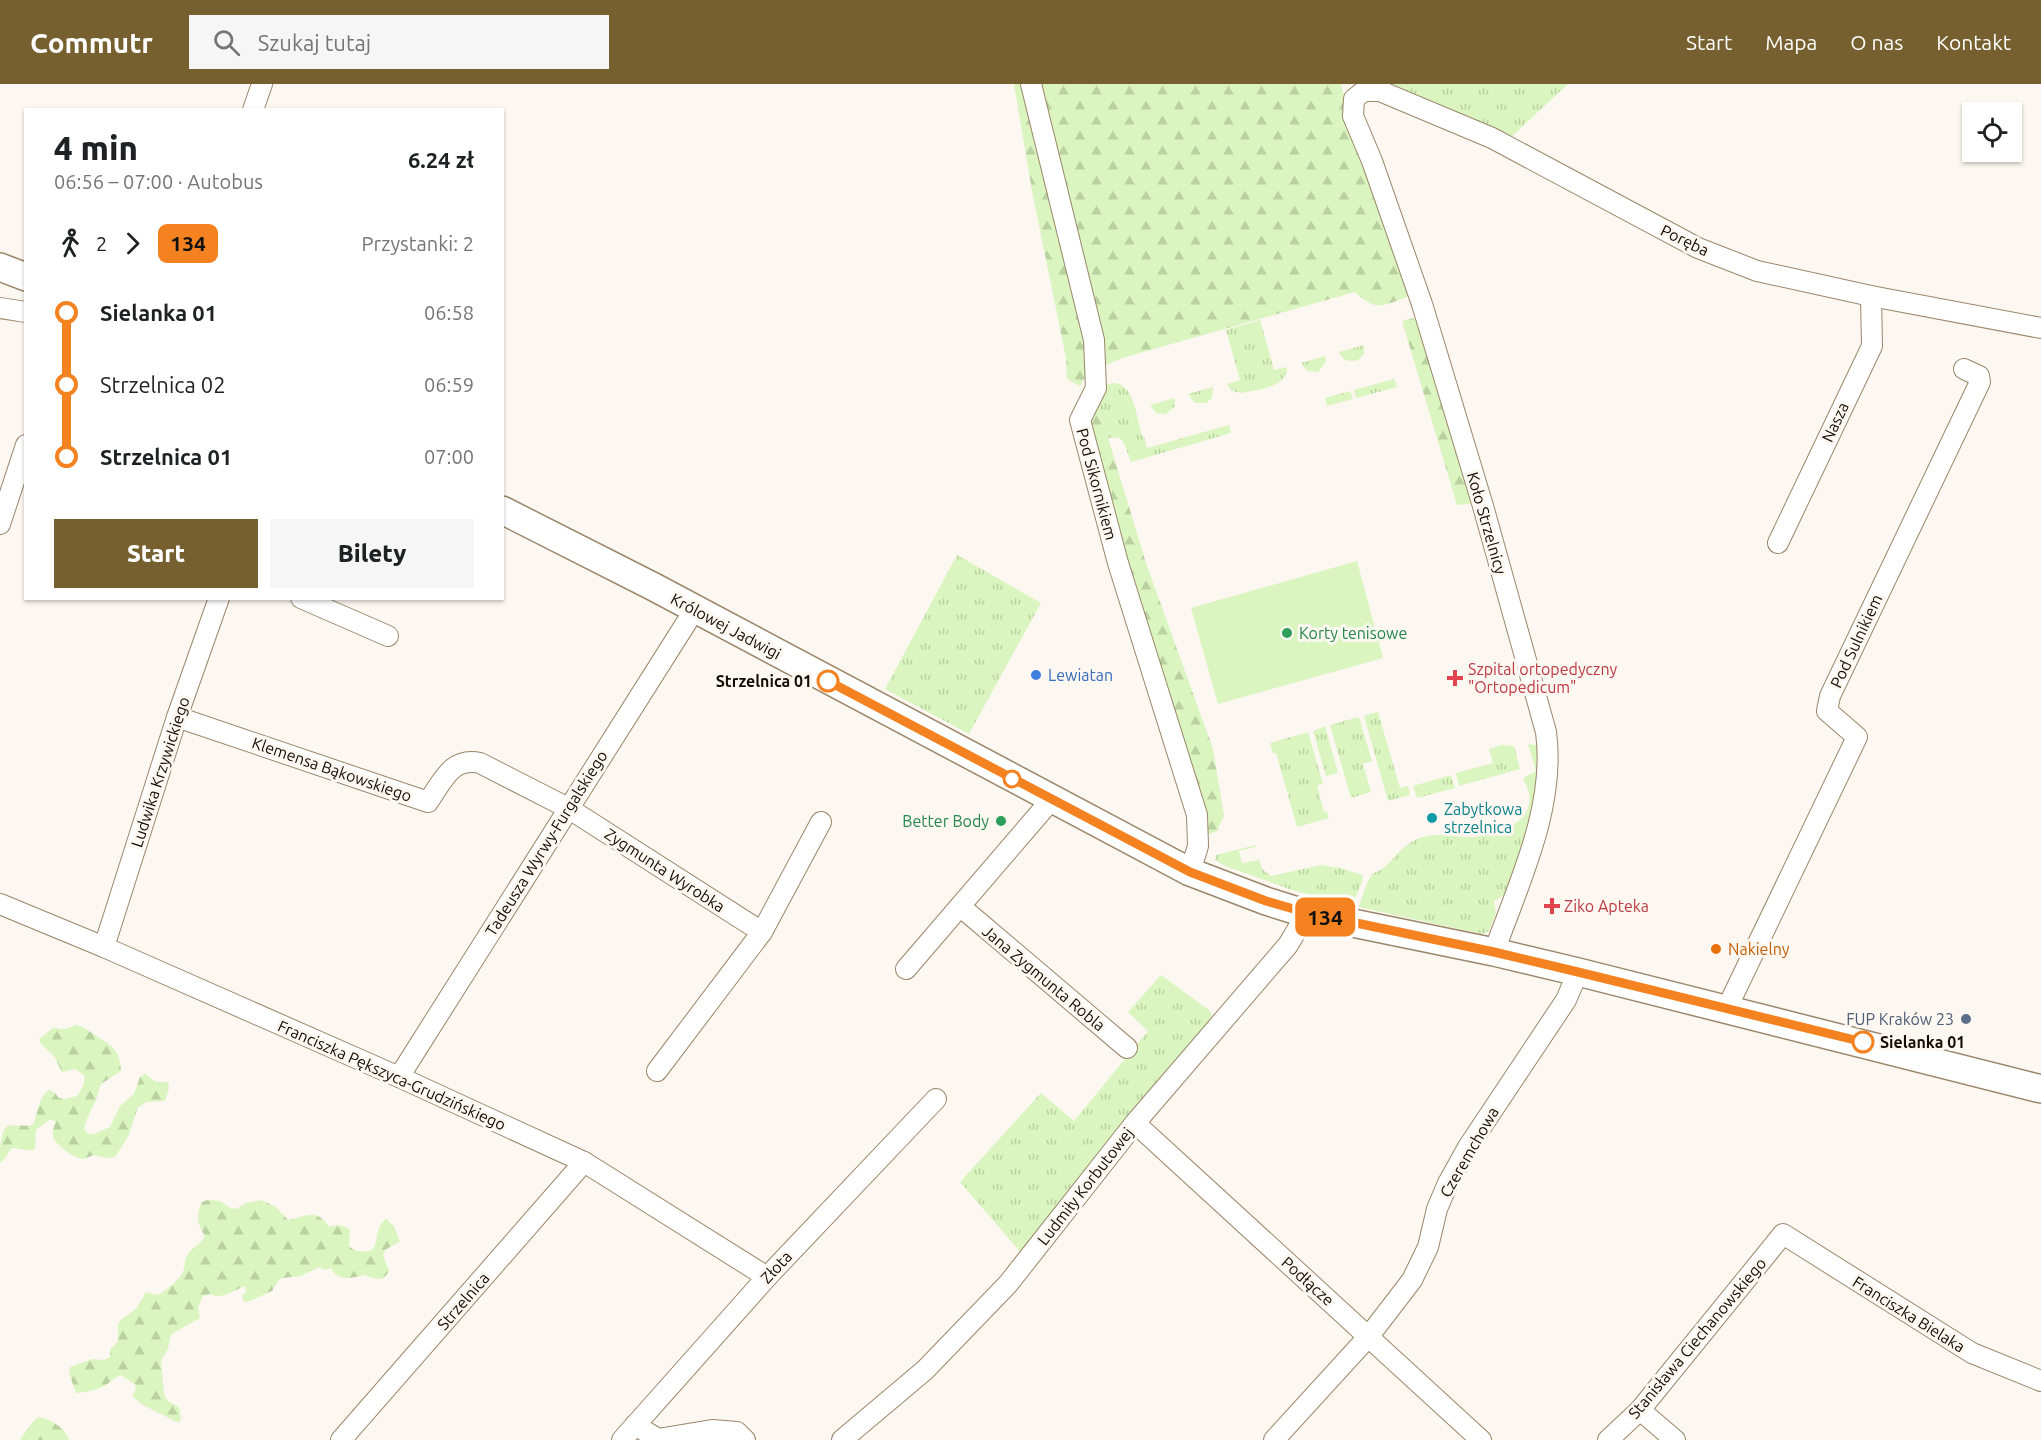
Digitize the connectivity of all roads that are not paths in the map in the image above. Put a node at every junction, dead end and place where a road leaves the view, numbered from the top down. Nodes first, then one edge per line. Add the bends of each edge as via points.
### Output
1 (262, 84) edge
2 (1031, 84) edge
3 (1354, 99) joint
4 (254, 108) edge
5 (0, 267) edge
6 (24, 276) edge
7 (1871, 296) junction
8 (0, 308) edge
9 (24, 312) edge
10 (2041, 328) edge
11 (1964, 369) dead end
12 (24, 451) edge
13 (504, 511) edge
14 (0, 524) edge
15 (1778, 543) dead end
16 (218, 600) edge
17 (306, 600) edge
18 (694, 609) junction
19 (388, 636) dead end
20 (177, 717) junction
21 (1052, 799) junction
22 (568, 808) junction
23 (821, 822) dead end
24 (1190, 872) junction
25 (0, 904) edge
26 (961, 908) junction
27 (1304, 912) junction
28 (762, 932) junction
29 (104, 948) junction
30 (1494, 952) junction
31 (906, 969) dead end
32 (1578, 972) junction
33 (1727, 1008) junction
34 (1127, 1048) dead end
35 (657, 1071) dead end
36 (399, 1077) junction
37 (2041, 1089) edge
38 (936, 1099) dead end
39 (1135, 1123) junction
40 (584, 1162) junction
41 (1783, 1234) joint
42 (767, 1277) junction
43 (1369, 1336) junction
44 (2041, 1381) edge
45 (1640, 1410) junction
46 (635, 1425) junction
47 (341, 1440) edge
48 (622, 1440) edge
49 (745, 1440) edge
50 (842, 1440) edge
51 (1274, 1440) edge
52 (1481, 1440) edge
53 (1608, 1440) edge
54 (1675, 1440) edge

1 - 4 street
2 - 24 street, Pod Sikornikiem via 1094,340 1096,388 1080,420 1118,563 1197,815 1198,846
3 - 7 street, Poręba via 1364,91 1380,91 1492,138 1698,248 1757,271
3 - 30 street, Koło Strzelnicy via 1353,116 1422,304 1546,732 1549,757 1536,834
5 - 6 street
7 - 10 street, Poręba
7 - 15 street, Nasza via 1872,345
8 - 9 street
11 - 33 street, Pod Sulnikiem via 1979,376 1980,382 1830,696 1827,711 1857,737
12 - 14 street
13 - 18 street, Królowej Jadwigi
16 - 20 street, Ludwika Krzywickiego
17 - 19 street
18 - 21 street, Królowej Jadwigi
18 - 22 street, Tadeusza Wyrwy-Furgalskiego
20 - 22 street, Klemensa Bąkowskiego via 428,802 452,768 472,761
20 - 29 street, Ludwika Krzywickiego
21 - 24 street, Królowej Jadwigi
21 - 26 street
22 - 28 street, Zygmunta Wyrobka
22 - 36 street, Tadeusza Wyrwy-Furgalskiego
23 - 28 street
24 - 27 street, Królowej Jadwigi
25 - 29 street, Franciszka Pększyca-Grudzińskiego
26 - 31 street
26 - 34 street, Jana Zygmunta Robla
27 - 30 street, Królowej Jadwigi
27 - 39 street, Ludmiły Korbutowej via 1288,945
28 - 35 street
29 - 36 street, Franciszka Pększyca-Grudzińskiego
30 - 32 street, Królowej Jadwigi
32 - 33 street, Królowej Jadwigi
32 - 43 street, Czeremchowa via 1566,1000 1448,1183 1428,1247 1412,1280
33 - 37 street, Królowej Jadwigi
36 - 40 street, Franciszka Pększyca-Grudzińskiego
38 - 42 street, Złota
39 - 43 street, Podłącze
39 - 50 street, Ludmiły Korbutowej via 1008,1284 925,1370
40 - 42 street, Franciszka Pększyca-Grudzińskiego
40 - 47 street, Strzelnica
41 - 44 street, Franciszka Bielaka via 1972,1353
41 - 45 street, Stanisława Ciechanowskiego
42 - 46 street, Złota
43 - 51 street, Czeremchowa
43 - 52 street, Podłącze
45 - 53 street, Stanisława Ciechanowskiego
45 - 54 street
46 - 48 street, Złota
46 - 49 street via 658,1439 712,1430 737,1432

